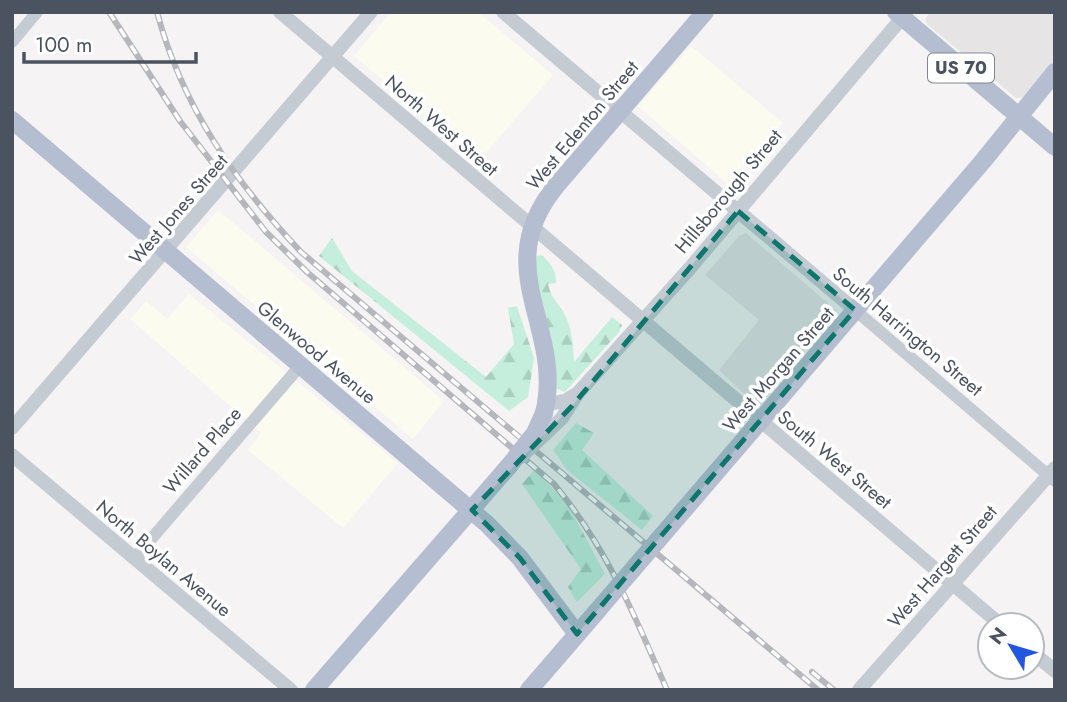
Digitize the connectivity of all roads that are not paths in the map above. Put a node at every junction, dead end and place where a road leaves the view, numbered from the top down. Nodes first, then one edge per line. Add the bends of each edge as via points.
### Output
1 (37, 12) edge
2 (280, 12) edge
3 (370, 12) edge
4 (503, 12) edge
5 (705, 12) edge
6 (902, 14) edge
7 (12, 42) edge
8 (332, 56) junction
9 (1055, 72) edge
10 (620, 111) junction
11 (1020, 117) junction
12 (12, 120) edge
13 (1055, 147) edge
14 (738, 211) junction
15 (532, 228) junction
16 (167, 252) junction
17 (855, 310) junction
18 (643, 322) junction
19 (300, 366) junction
20 (578, 393) junction
21 (547, 404) junction
22 (761, 421) junction
23 (12, 428) edge
24 (12, 456) edge
25 (509, 466) junction
26 (1052, 475) edge
27 (472, 510) junction
28 (134, 559) junction
29 (952, 584) junction
30 (984, 611) edge
31 (577, 634) junction
32 (291, 690) edge
33 (314, 690) edge
34 (529, 690) edge
35 (859, 690) edge

1 - 7 street
2 - 8 street, North West Street
3 - 8 street, West Jones Street
4 - 10 street, South Harrington Street
5 - 10 main road, West Edenton Street
6 - 11 main road, US 70
6 - 14 street, Hillsborough Street
8 - 15 street, North West Street
8 - 16 street, West Jones Street
9 - 11 main road, West Morgan Street
10 - 14 street, South Harrington Street
10 - 15 main road, West Edenton Street via 547,198
11 - 13 main road, US 70
11 - 17 main road, West Morgan Street
12 - 16 main road, Glenwood Avenue
14 - 17 street, South Harrington Street
14 - 18 street, Hillsborough Street
15 - 18 street, North West Street
15 - 21 main road, West Edenton Street via 527,278 548,360
16 - 19 main road, Glenwood Avenue
16 - 23 street, West Jones Street
17 - 22 main road, West Morgan Street
17 - 26 street, South Harrington Street
18 - 20 street, Hillsborough Street
18 - 22 street, South West Street
19 - 27 main road, Glenwood Avenue
19 - 28 street, Willard Place
20 - 21 street, Hillsborough Street
20 - 25 street, Hillsborough Street, bridge via 538,444
21 - 25 main road, Hillsborough Street, bridge via 535,433
22 - 29 street, South West Street
22 - 31 main road, West Morgan Street, bridge
24 - 28 street, North Boylan Avenue
25 - 27 main road, Hillsborough Street
26 - 29 street, West Hargett Street
27 - 31 main road, Glenwood Avenue via 520,558
27 - 33 main road, Hillsborough Street
28 - 32 street, North Boylan Avenue
29 - 30 street, South West Street
29 - 35 street, West Hargett Street
31 - 34 main road, West Morgan Street

